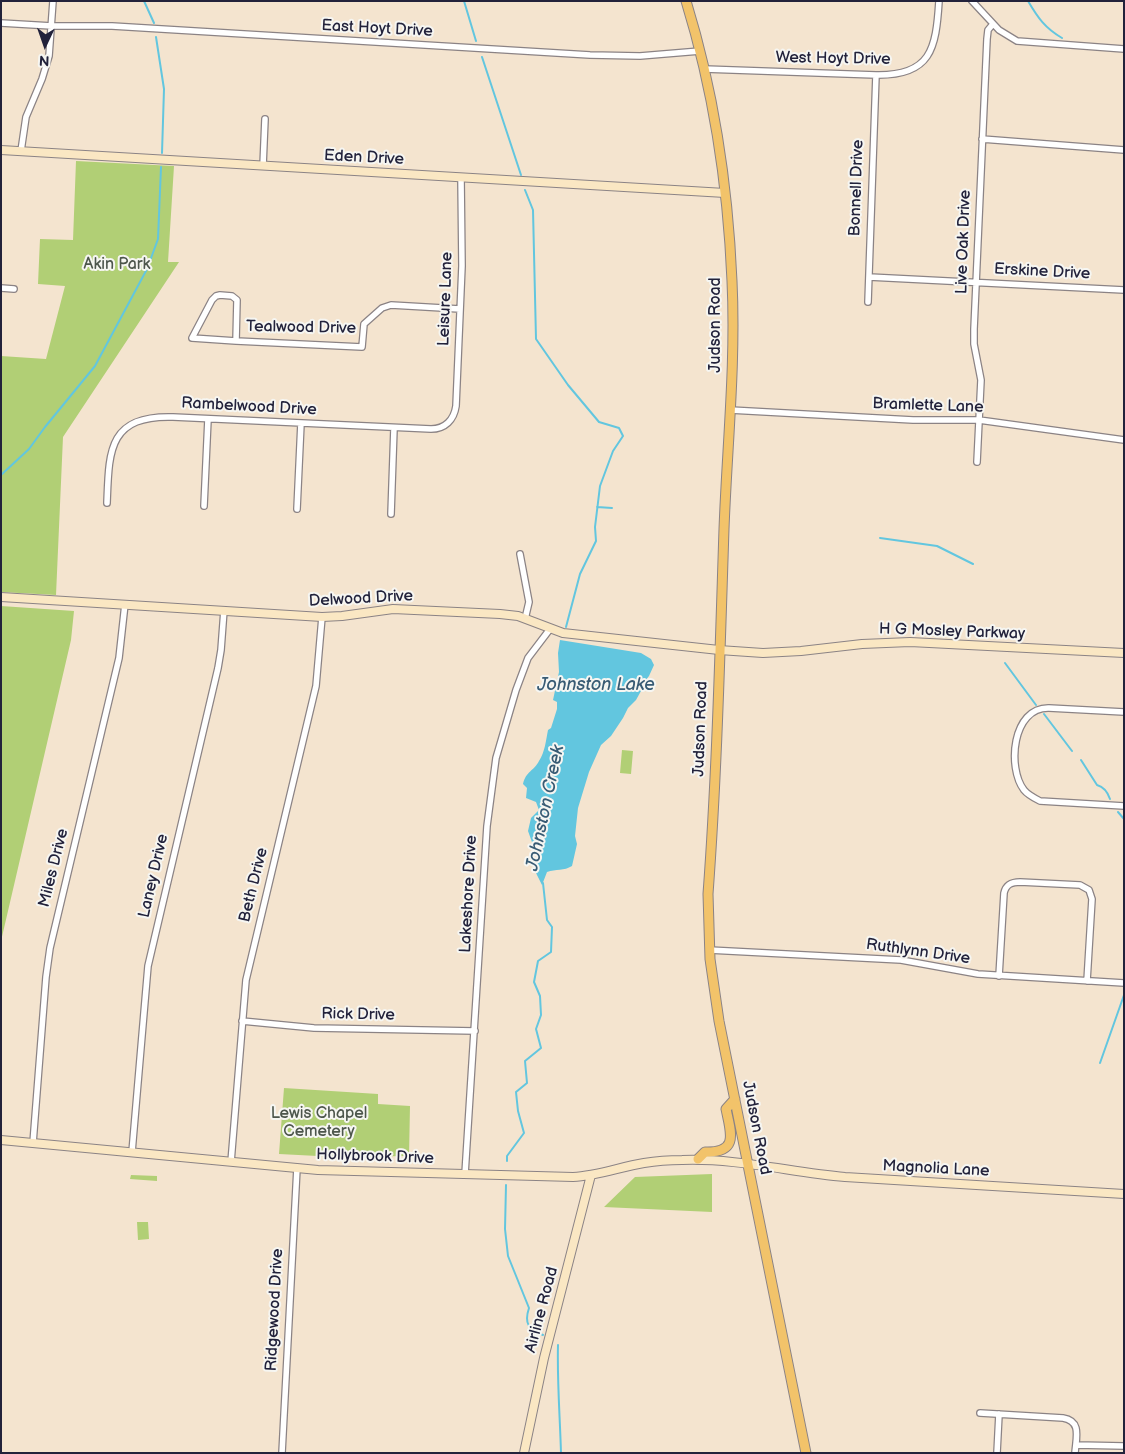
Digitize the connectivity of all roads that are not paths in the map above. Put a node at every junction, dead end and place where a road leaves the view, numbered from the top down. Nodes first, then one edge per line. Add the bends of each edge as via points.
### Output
1 (53, 1) edge
2 (686, 1) edge
3 (939, 1) edge
4 (972, 1) edge
5 (1, 23) edge
6 (993, 24) junction
7 (52, 26) junction
8 (1124, 49) edge
9 (700, 51) junction
10 (704, 69) junction
11 (876, 75) junction
12 (265, 119) dead end
13 (982, 139) junction
14 (1, 150) edge
15 (1124, 150) edge
16 (21, 151) junction
17 (263, 166) junction
18 (461, 178) junction
19 (726, 193) junction
20 (869, 278) junction
21 (976, 283) junction
22 (1, 288) edge
23 (14, 289) dead end
24 (1124, 290) edge
25 (868, 302) dead end
26 (460, 309) junction
27 (236, 340) junction
28 (730, 410) junction
29 (208, 419) junction
30 (450, 420) joint
31 (979, 420) junction
32 (301, 423) junction
33 (394, 428) junction
34 (1124, 440) edge
35 (977, 462) dead end
36 (107, 503) dead end
37 (204, 506) dead end
38 (298, 509) dead end
39 (391, 514) dead end
40 (520, 554) dead end
41 (1, 597) edge
42 (125, 604) junction
43 (224, 610) junction
44 (322, 617) junction
45 (525, 619) junction
46 (550, 629) junction
47 (719, 650) junction
48 (1124, 653) edge
49 (1124, 712) edge
50 (1124, 806) edge
51 (709, 950) junction
52 (999, 976) junction
53 (1087, 981) junction
54 (1124, 982) edge
55 (242, 1021) junction
56 (475, 1032) junction
57 (735, 1099) junction
58 (1, 1140) edge
59 (34, 1143) junction
60 (132, 1152) junction
61 (698, 1160) junction
62 (231, 1162) junction
63 (748, 1163) junction
64 (297, 1168) junction
65 (465, 1174) junction
66 (591, 1176) junction
67 (1124, 1194) edge
68 (980, 1413) dead end
69 (1000, 1414) junction
70 (1076, 1445) junction
71 (1124, 1446) edge
72 (282, 1453) edge
73 (524, 1453) edge
74 (806, 1453) edge
75 (997, 1453) edge
76 (1075, 1453) edge

1 - 7 street
2 - 9 main road, Judson Road
3 - 11 street, West Hoyt Drive via 935,40 923,62 902,73
4 - 6 street
5 - 7 street, East Hoyt Drive
6 - 8 street via 1007,36 1021,42
6 - 13 street, Live Oak Drive via 987,39
7 - 9 street, East Hoyt Drive via 120,27 590,56
7 - 16 street via 49,56 26,117
9 - 10 main road, Judson Road
10 - 11 street, West Hoyt Drive
10 - 19 main road, Judson Road
11 - 20 street, Bonnell Drive
12 - 17 street
13 - 15 street
13 - 21 street, Live Oak Drive
14 - 16 street, Eden Drive
16 - 17 street, Eden Drive
17 - 18 street, Eden Drive
18 - 19 street, Eden Drive
18 - 26 street, Leisure Lane
19 - 28 main road, Judson Road via 732,281
20 - 21 street, Erskine Drive
20 - 25 street, Bonnell Drive
21 - 24 street, Erskine Drive
21 - 31 street, Live Oak Drive via 974,335 981,374
22 - 23 street
26 - 27 street, Tealwood Drive via 384,306 364,324 362,347
26 - 30 street, Leisure Lane via 456,406
27 - 27 street, Tealwood Drive via 237,300 232,296 216,296 192,338
28 - 31 street, Bramlette Lane via 913,420
28 - 47 main road, Judson Road
29 - 32 street, Rambelwood Drive
29 - 36 street, Rambelwood Drive via 153,417 125,429 109,456
29 - 37 street
30 - 33 street, Rambelwood Drive via 437,429
31 - 34 street, Bramlette Lane
31 - 35 street, Live Oak Drive
32 - 33 street, Rambelwood Drive
32 - 38 street
33 - 39 street
40 - 45 street via 529,602
41 - 42 street, Delwood Drive
42 - 43 street, Delwood Drive
42 - 59 street, Miles Drive via 119,658 50,948
43 - 44 street, Delwood Drive
43 - 60 street, Laney Drive via 218,668 148,966
44 - 45 street, Delwood Drive via 408,610 500,614
44 - 55 street, Beth Drive via 316,686 248,971
45 - 46 street, Delwood Drive
46 - 47 street, Delwood Drive
46 - 56 street, Lakeshore Drive via 524,667 495,765 487,826
47 - 48 street, H G Mosley Parkway via 785,652 910,642
47 - 51 main road, Judson Road via 708,894
49 - 50 street via 1040,709 1027,717 1020,727 1015,766 1024,790 1040,800
51 - 52 street, Ruthlynn Drive via 901,960
51 - 57 main road, Judson Road via 716,1006
52 - 53 street, Ruthlynn Drive
52 - 53 street via 1005,890 1012,882 1039,883 1084,886 1090,892
53 - 54 street, Ruthlynn Drive
55 - 56 street, Rick Drive via 305,1027
55 - 62 street, Beth Drive
56 - 65 street, Lakeshore Drive
57 - 61 main road via 726,1109 731,1134 728,1146 722,1151 705,1152
57 - 63 main road, Judson Road
58 - 59 street, Hollybrook Drive
59 - 60 street, Hollybrook Drive
60 - 62 street, Hollybrook Drive
61 - 63 street, Hollybrook Drive
61 - 66 street, Hollybrook Drive via 645,1163
62 - 64 street, Hollybrook Drive
63 - 67 street, Magnolia Lane via 839,1177
63 - 74 main road, Judson Road
64 - 65 street, Hollybrook Drive
64 - 72 street, Ridgewood Drive
65 - 66 street, Hollybrook Drive
66 - 73 street, Airline Road via 542,1367
68 - 69 street
69 - 70 street via 1072,1420 1076,1425
69 - 75 street
70 - 71 street
70 - 76 street

